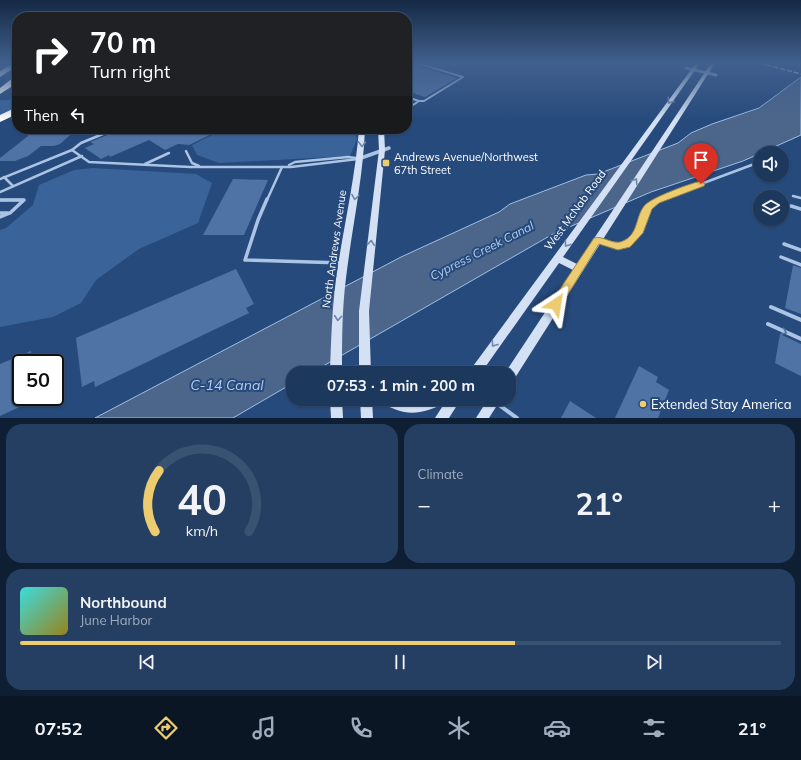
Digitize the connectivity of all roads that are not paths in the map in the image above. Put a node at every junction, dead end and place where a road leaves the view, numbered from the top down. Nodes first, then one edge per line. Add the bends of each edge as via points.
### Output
1 (12, 83) edge
2 (454, 83) edge
3 (683, 83) edge
4 (700, 83) edge
5 (0, 92) edge
6 (412, 99) edge
7 (419, 102) junction
8 (412, 106) edge
9 (12, 113) edge
10 (0, 119) edge
11 (103, 134) edge
12 (362, 134) edge
13 (382, 134) edge
14 (386, 149) junction
15 (72, 150) junction
16 (186, 151) dead end
17 (169, 153) dead end
18 (82, 156) junction
19 (361, 158) junction
20 (144, 164) junction
21 (753, 165) edge
22 (283, 166) junction
23 (203, 167) junction
24 (4, 177) junction
25 (0, 179) edge
26 (13, 186) junction
27 (0, 192) edge
28 (793, 196) dead end
29 (801, 198) edge
30 (0, 200) edge
31 (791, 206) dead end
32 (801, 209) edge
33 (0, 213) edge
34 (10, 213) junction
35 (0, 217) edge
36 (597, 240) junction
37 (784, 244) dead end
38 (801, 250) edge
39 (781, 257) dead end
40 (557, 258) junction
41 (344, 263) junction
42 (801, 264) edge
43 (579, 269) junction
44 (771, 307) dead end
45 (801, 320) edge
46 (768, 324) dead end
47 (801, 339) edge
48 (336, 366) edge
49 (365, 366) edge
50 (479, 366) edge
51 (516, 366) edge
52 (336, 406) edge
53 (366, 406) edge
54 (398, 406) edge
55 (424, 406) edge
56 (450, 406) edge
57 (490, 406) edge
58 (502, 406) edge
59 (337, 418) edge
60 (367, 418) edge
61 (441, 418) edge
62 (482, 418) edge
63 (517, 418) edge

1 - 5 highway
2 - 7 lane
3 -> 40 main road, West McNab Road
36 -> 4 main road
6 - 7 lane
7 - 8 lane
9 - 10 highway
11 - 15 lane via 81,143
12 -> 19 main road, North Andrews Avenue
13 - 14 main road
14 - 19 street
49 -> 14 main road via 364,311 368,266
15 - 18 lane
15 - 24 lane
16 - 23 lane via 192,163
17 - 20 lane
18 - 20 lane via 89,162
18 - 26 lane
19 - 22 lane via 338,163
19 -> 41 main road, North Andrews Avenue
20 - 23 lane
21 - 36 lane via 656,201 648,208 639,233 626,244 618,246
22 - 23 lane via 251,169
22 - 41 lane via 258,220 245,260
24 - 25 lane
24 - 26 lane
26 - 27 lane
28 - 29 lane
30 - 34 lane via 24,200
31 - 32 lane
33 - 34 lane
34 - 35 lane
36 - 43 main road
37 - 38 lane
39 - 42 lane
40 - 43 main road
40 -> 50 main road, West McNab Road
41 -> 48 main road, North Andrews Avenue via 337,321
43 - 51 main road
44 - 45 lane
46 -> 47 lane
52 - 59 main road
53 - 60 main road
54 - 55 main road
56 - 61 main road
57 - 62 main road
58 - 63 lane

